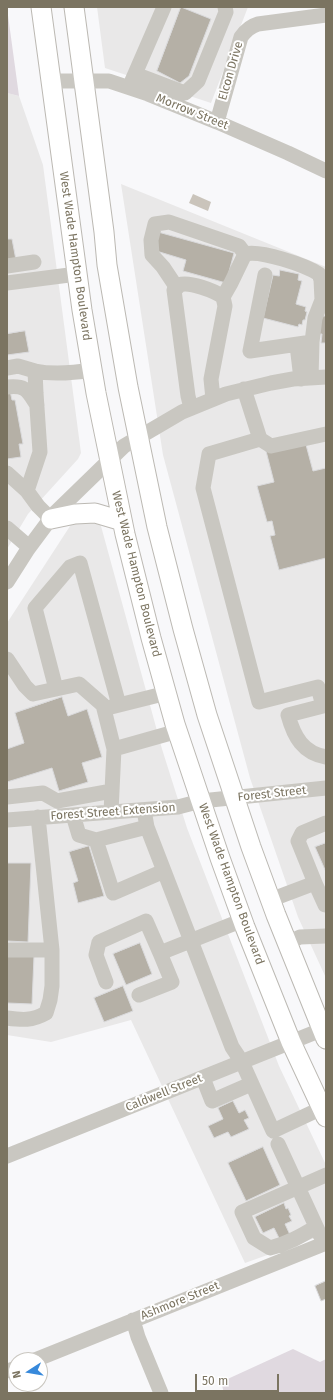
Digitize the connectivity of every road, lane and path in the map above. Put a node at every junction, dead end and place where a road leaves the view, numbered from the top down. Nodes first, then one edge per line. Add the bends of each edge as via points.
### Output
1 (41, 7) edge
2 (74, 7) edge
3 (164, 7) edge
4 (225, 7) edge
5 (326, 15) edge
6 (85, 81) junction
7 (132, 81) junction
8 (52, 82) junction
9 (217, 122) junction
10 (326, 171) edge
11 (245, 254) junction
12 (34, 262) dead end
13 (7, 266) edge
14 (77, 274) junction
15 (265, 275) dead end
16 (7, 283) edge
17 (176, 288) junction
18 (223, 296) junction
19 (324, 301) edge
20 (312, 342) junction
21 (297, 345) junction
22 (7, 368) edge
23 (92, 370) junction
24 (35, 371) junction
25 (7, 373) edge
26 (326, 377) edge
27 (306, 378) junction
28 (7, 386) edge
29 (244, 389) junction
30 (36, 399) junction
31 (213, 399) junction
32 (191, 408) junction
33 (326, 434) edge
34 (139, 437) junction
35 (260, 440) junction
36 (110, 459) junction
37 (7, 473) edge
38 (27, 491) junction
39 (51, 519) junction
40 (122, 521) junction
41 (7, 528) edge
42 (29, 547) junction
43 (7, 582) edge
44 (8, 663) edge
45 (56, 689) junction
46 (167, 693) junction
47 (119, 705) junction
48 (325, 706) edge
49 (104, 709) junction
50 (178, 731) junction
51 (114, 749) junction
52 (326, 757) edge
53 (326, 788) edge
54 (112, 791) junction
55 (7, 797) edge
56 (218, 800) junction
57 (144, 810) junction
58 (111, 812) junction
59 (73, 815) junction
60 (38, 817) junction
61 (7, 820) edge
62 (326, 823) edge
63 (147, 827) junction
64 (96, 840) junction
65 (164, 871) junction
66 (315, 882) junction
67 (270, 900) junction
68 (326, 905) edge
69 (243, 920) junction
70 (326, 936) edge
71 (191, 940) junction
72 (287, 943) junction
73 (7, 950) edge
74 (52, 950) junction
75 (160, 953) junction
76 (106, 982) dead end
77 (139, 995) dead end
78 (7, 1018) edge
79 (324, 1032) edge
80 (291, 1042) junction
81 (242, 1062) junction
82 (203, 1078) junction
83 (251, 1084) junction
84 (324, 1112) edge
85 (278, 1144) dead end
86 (7, 1156) edge
87 (326, 1175) edge
88 (298, 1187) junction
89 (316, 1227) junction
90 (325, 1243) edge
91 (133, 1320) junction
92 (48, 1355) edge
93 (161, 1393) edge

1 - 8 main road, West Wade Hampton Boulevard
2 - 6 main road, West Wade Hampton Boulevard
3 - 7 street
4 - 7 street via 226,12 198,81 185,93
5 - 9 street, Elcon Drive via 258,24 244,32
6 - 7 street, Morrow Street
6 - 8 street, Morrow Street
6 - 34 main road, West Wade Hampton Boulevard via 108,265
7 - 9 street, Morrow Street
8 - 14 main road, West Wade Hampton Boulevard
9 - 10 street, Morrow Street
11 - 17 street via 239,246 220,239 169,222 155,224 150,240 152,256 163,267
11 - 18 street
11 - 19 street via 251,252 309,268 319,274
12 - 13 street
14 - 16 street
14 - 23 main road, West Wade Hampton Boulevard
15 - 21 street via 250,351
17 - 18 street via 188,284
17 - 32 street via 174,290
18 - 31 street via 225,306 211,378
19 - 20 street via 315,318
20 - 21 street
20 - 27 street
21 - 27 street
22 - 24 street via 18,366
23 - 24 street via 48,374
23 - 36 main road, West Wade Hampton Boulevard
24 - 30 street
25 - 30 street via 20,373 28,380
26 - 27 street
27 - 29 street
28 - 30 street via 18,385
29 - 31 street
29 - 35 street
30 - 38 street via 40,452
31 - 32 street
32 - 34 street
33 - 35 street via 271,446
34 - 36 street
34 - 56 main road, West Wade Hampton Boulevard via 157,527 207,714
35 - 48 street via 209,454 203,488 259,702 318,687
36 - 39 street
36 - 40 main road, West Wade Hampton Boulevard
37 - 38 street
38 - 39 street
39 - 40 main road via 91,512
39 - 42 street
40 - 46 main road, West Wade Hampton Boulevard
41 - 42 street
42 - 43 street
44 - 45 street via 33,694
45 - 47 street via 35,608 70,567 80,563
45 - 49 street via 79,684
46 - 47 street
46 - 50 main road, West Wade Hampton Boulevard
47 - 49 street
48 - 52 street via 288,715 292,730 301,744 316,755
49 - 51 street
50 - 51 street
50 - 56 main road, West Wade Hampton Boulevard
51 - 54 street
53 - 56 street, Forest Street
54 - 55 street via 57,801 43,793
54 - 58 street
56 - 57 street, Forest Street Extension
56 - 67 main road, West Wade Hampton Boulevard
56 - 69 main road, West Wade Hampton Boulevard
57 - 58 street, Forest Street Extension
57 - 63 street
58 - 59 street, Forest Street Extension
59 - 60 street, Forest Street Extension
59 - 64 street via 79,835
60 - 61 street, Forest Street Extension
60 - 74 street
62 - 66 street via 302,833 298,840
63 - 64 street
63 - 65 street
64 - 65 street via 113,893
65 - 71 street
66 - 67 street
66 - 68 street
67 - 72 main road, West Wade Hampton Boulevard
69 - 71 street
69 - 80 main road, West Wade Hampton Boulevard
70 - 72 street via 300,937
71 - 75 street
71 - 81 street via 232,1047
72 - 79 main road, West Wade Hampton Boulevard
73 - 74 street
74 - 78 street via 52,986 46,1013 38,1018 24,1020
75 - 76 street via 146,921 99,942 96,955
75 - 77 street via 172,982
79 - 80 street, Caldwell Street
80 - 81 street, Caldwell Street
80 - 84 main road, West Wade Hampton Boulevard
81 - 82 street, Caldwell Street
81 - 83 street
82 - 83 street via 212,1101
82 - 86 street, Caldwell Street
83 - 84 street via 273,1131
85 - 88 street
87 - 88 street
88 - 89 street
88 - 89 street via 242,1212 254,1238 270,1248 282,1245
89 - 90 street
90 - 91 street, Ashmore Street
91 - 92 street, Ashmore Street
91 - 93 street

